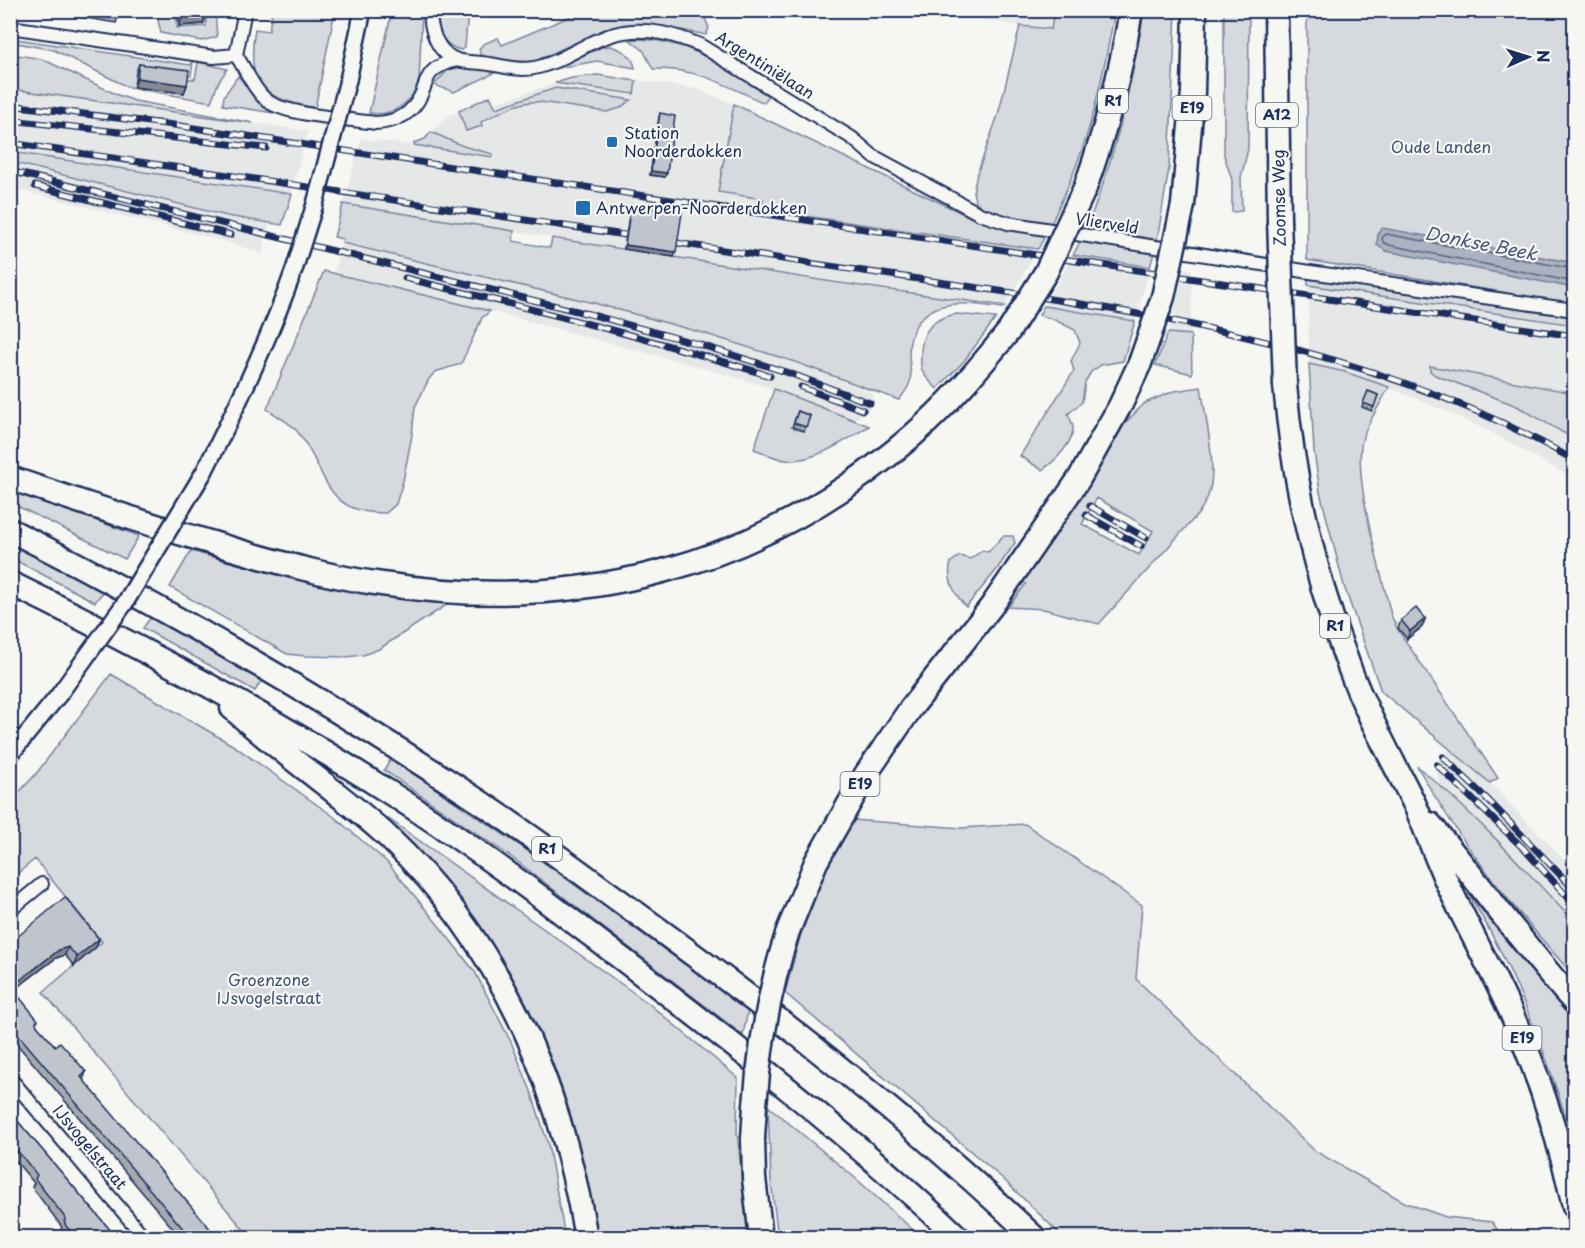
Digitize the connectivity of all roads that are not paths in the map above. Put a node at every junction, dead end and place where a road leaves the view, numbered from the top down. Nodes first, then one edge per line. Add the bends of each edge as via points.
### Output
1 (245, 10) edge
2 (363, 10) edge
3 (430, 10) edge
4 (1131, 10) edge
5 (1195, 10) edge
6 (1276, 10) edge
7 (10, 27) edge
8 (236, 55) junction
9 (457, 60) junction
10 (873, 156) joint
11 (1575, 310) edge
12 (1285, 385) joint
13 (10, 478) edge
14 (10, 530) edge
15 (10, 583) edge
16 (205, 683) junction
17 (10, 755) edge
18 (1414, 805) junction
19 (42, 884) dead end
20 (10, 910) edge
21 (1575, 1002) edge
22 (10, 1078) edge
23 (1575, 1206) edge
24 (145, 1238) edge
25 (586, 1238) edge
26 (761, 1238) edge
27 (959, 1238) edge
28 (1035, 1238) edge

1 - 8 street
2 - 17 street, bridge via 315,204 295,267 244,390 204,472 125,603
3 - 9 street via 434,37 447,55
4 - 13 highway, R1, bridge via 1111,110 1085,188 1046,272 1009,331 968,381 888,457 830,498 762,535 689,564 581,589 466,594 327,574 200,540
5 - 26 highway, E19, bridge via 1193,92 1183,205 1163,297 1140,363 1079,479 1010,579 888,740 847,804 816,862 788,931 771,989 760,1048 753,1139
6 - 12 highway, Zoomse Weg / A12, bridge
7 - 8 street via 214,57
8 - 9 street via 261,94 276,105 375,123 405,115 416,104 432,72
9 - 10 street, Argentiniëlaan via 512,69 535,68 605,37 641,31 662,33 700,45 852,138
10 - 11 street, Vlierveld via 980,214 1008,224
12 - 18 highway, R1 via 1299,489 1322,585 1351,673
14 - 28 highway, R1 via 237,651 477,800 752,998 889,1108
15 - 16 highway, R1
16 - 25 highway, R1 via 267,740 391,840 460,919 499,979 540,1062 572,1164
16 - 27 highway, R1 via 386,790 587,931 783,1083 898,1180
18 - 21 highway, R1
18 - 23 highway, E19 via 1526,1049 1558,1141
19 - 20 street
22 - 24 street, IJsvogelstraat

